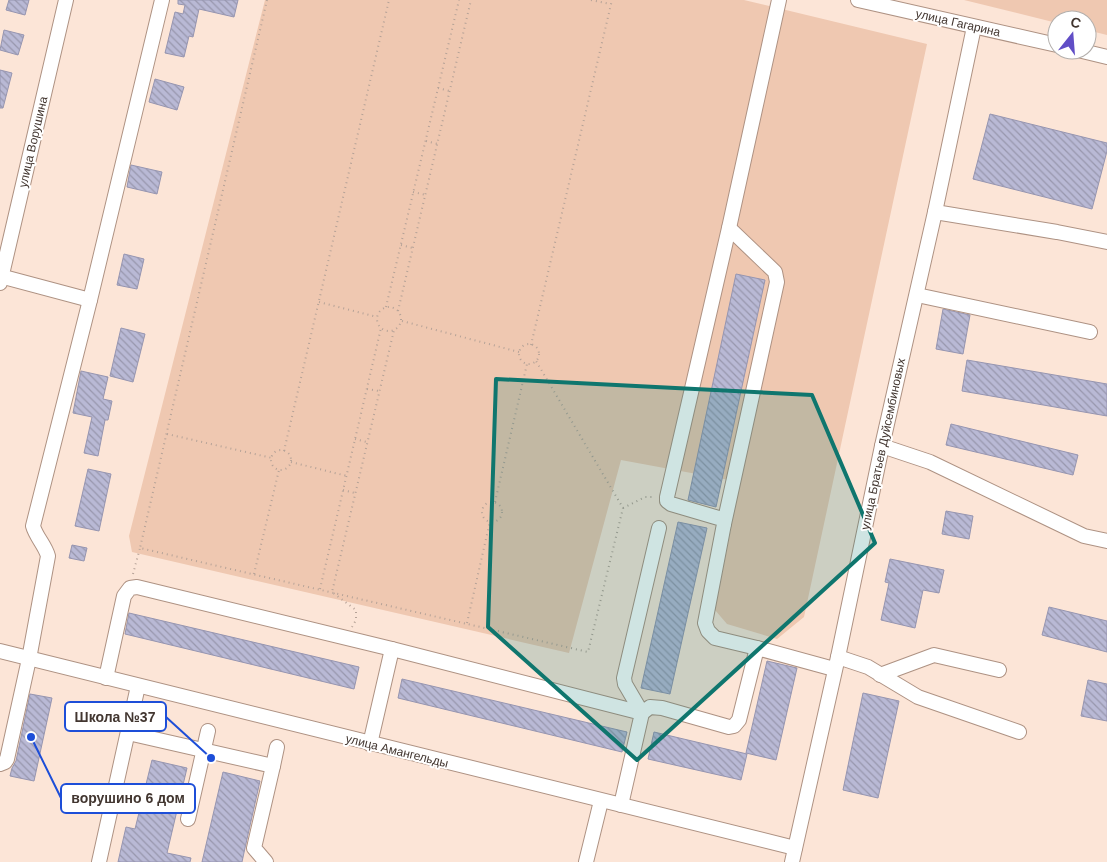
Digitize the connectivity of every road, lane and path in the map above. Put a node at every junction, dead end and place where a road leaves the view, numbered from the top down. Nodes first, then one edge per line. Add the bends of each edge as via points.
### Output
1 (66, 0) edge
2 (162, 0) edge
3 (268, 0) edge
4 (389, 0) edge
5 (459, 0) edge
6 (471, 0) edge
7 (591, 0) edge
8 (612, 0) edge
9 (779, 0) edge
10 (858, 0) edge
11 (610, 4) junction
12 (974, 26) junction
13 (1047, 43) edge
14 (438, 88) junction
15 (450, 91) junction
16 (426, 141) junction
17 (438, 144) junction
18 (413, 192) junction
19 (426, 195) junction
20 (935, 212) junction
21 (729, 228) junction
22 (1107, 242) edge
23 (401, 245) junction
24 (413, 248) junction
25 (1, 278) edge
26 (916, 296) junction
27 (90, 300) junction
28 (318, 302) junction
29 (386, 307) junction
30 (398, 311) junction
31 (377, 316) junction
32 (402, 322) junction
33 (381, 328) junction
34 (394, 330) junction
35 (1090, 332) dead end
36 (531, 345) junction
37 (519, 352) junction
38 (536, 361) junction
39 (527, 364) junction
40 (367, 388) junction
41 (379, 391) junction
42 (166, 434) junction
43 (355, 439) junction
44 (367, 442) junction
45 (882, 446) junction
46 (284, 451) junction
47 (272, 458) junction
48 (291, 462) junction
49 (279, 470) junction
50 (347, 476) junction
51 (343, 490) junction
52 (355, 493) junction
53 (668, 501) junction
54 (495, 502) junction
55 (623, 508) junction
56 (490, 522) junction
57 (724, 524) junction
58 (659, 528) dead end
59 (1107, 541) edge
60 (140, 548) junction
61 (254, 574) junction
62 (130, 588) junction
63 (319, 589) junction
64 (332, 592) junction
65 (467, 623) junction
66 (340, 637) junction
67 (757, 648) junction
68 (392, 649) junction
69 (0, 652) edge
70 (29, 658) junction
71 (836, 663) junction
72 (999, 670) dead end
73 (880, 674) junction
74 (106, 678) junction
75 (138, 686) junction
76 (642, 713) junction
77 (208, 731) dead end
78 (1019, 732) dead end
79 (128, 733) junction
80 (370, 744) junction
81 (278, 747) dead end
82 (204, 749) junction
83 (0, 764) edge
84 (273, 766) junction
85 (601, 800) junction
86 (621, 805) junction
87 (188, 819) dead end
88 (795, 848) junction
89 (99, 862) edge
90 (266, 862) edge
91 (586, 862) edge
92 (792, 862) edge

1 - 25 street, улица Ворушина
2 - 27 street
3 - 42 path
4 - 28 path
5 - 14 path
6 - 15 path
7 - 11 path
8 - 11 path
9 - 21 street
10 - 12 street, улица Гагарина
11 - 36 path
12 - 13 street, улица Гагарина
12 - 20 street, улица Братьев Дуйсембиновых
14 - 15 path
14 - 16 path
15 - 17 path
16 - 17 path
16 - 18 path
17 - 19 path
18 - 19 path
18 - 23 path
19 - 24 path
20 - 22 street
20 - 26 street, улица Братьев Дуйсембиновых
21 - 53 street
21 - 57 street via 775,272 778,282
23 - 24 path
23 - 29 path
24 - 30 path
25 - 27 street
26 - 35 street
26 - 45 street, улица Братьев Дуйсембиновых
27 - 70 street via 34,526 48,556
28 - 31 path
28 - 46 path
29 - 30 path
29 - 31 path
30 - 32 path
31 - 33 path
32 - 34 path
32 - 37 path
33 - 34 path
33 - 40 path
34 - 41 path
36 - 37 path via 525,345
36 - 38 path via 538,351
37 - 39 path via 521,361
38 - 39 path
38 - 55 path
39 - 54 path
40 - 41 path
40 - 43 path
41 - 44 path
42 - 47 path
42 - 60 path
43 - 44 path
43 - 50 path
44 - 52 path
45 - 59 street via 930,462 1084,536
45 - 71 street, улица Братьев Дуйсембиновых
46 - 47 path via 275,453
46 - 48 path
47 - 49 path via 274,467
48 - 49 path
48 - 50 path
49 - 61 path
50 - 51 path
51 - 52 path
51 - 63 path
52 - 64 path
53 - 55 path via 645,497
53 - 57 street via 722,519
54 - 56 path via 483,510
54 - 56 path via 502,512 500,519
55 - 65 path via 588,652
56 - 65 path
57 - 67 street via 705,623 715,638
58 - 76 street via 624,678
60 - 61 path
60 - 62 path
61 - 63 path
62 - 66 street via 137,587
62 - 74 street via 124,596
63 - 64 path
64 - 65 path
64 - 66 path via 356,610 352,627
66 - 68 street
67 - 71 street
67 - 76 street via 739,720 734,726 729,728 662,708 650,707
68 - 76 street
68 - 80 street
69 - 70 street, улица Амангельды
70 - 74 street, улица Амангельды
70 - 83 street via 7,758
71 - 73 street via 868,667
71 - 88 street, улица Братьев Дуйсембиновых
72 - 73 street via 934,655
73 - 78 street via 918,698
74 - 75 street, улица Амангельды
75 - 79 street
75 - 80 street, улица Амангельды
76 - 86 street
77 - 82 street
79 - 82 street
79 - 89 street
80 - 85 street, улица Амангельды
81 - 84 street
82 - 84 street
82 - 87 street
84 - 90 street via 254,848
85 - 86 street, улица Амангельды
85 - 91 street
86 - 88 street, улица Амангельды
88 - 92 street, улица Братьев Дуйсембиновых

